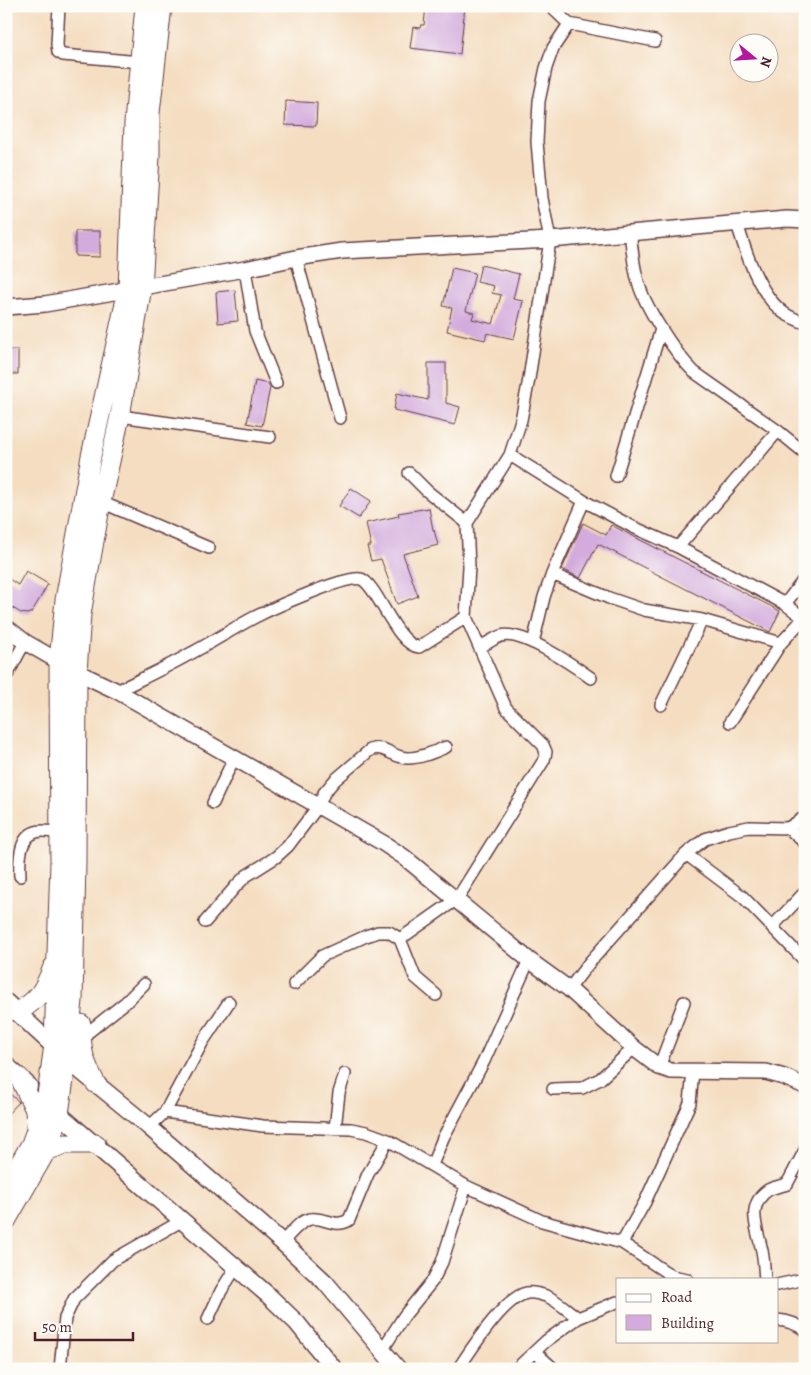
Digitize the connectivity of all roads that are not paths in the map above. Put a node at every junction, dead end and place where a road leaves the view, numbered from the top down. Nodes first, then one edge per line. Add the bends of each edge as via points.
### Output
1 (60, 6) edge
2 (145, 6) edge
3 (162, 6) edge
4 (550, 6) edge
5 (569, 24) junction
6 (655, 41) dead end
7 (140, 62) junction
8 (805, 220) edge
9 (737, 224) junction
10 (630, 232) junction
11 (550, 240) junction
12 (296, 258) junction
13 (246, 269) junction
14 (135, 288) junction
15 (6, 307) edge
16 (805, 323) edge
17 (661, 329) junction
18 (276, 383) dead end
19 (120, 416) junction
20 (340, 418) dead end
21 (778, 430) junction
22 (270, 436) dead end
23 (805, 453) edge
24 (510, 455) junction
25 (409, 473) dead end
26 (616, 476) dead end
27 (584, 501) junction
28 (101, 502) junction
29 (467, 523) junction
30 (678, 547) junction
31 (209, 548) dead end
32 (552, 574) junction
33 (805, 578) edge
34 (785, 604) junction
35 (466, 617) junction
36 (804, 618) edge
37 (702, 620) junction
38 (6, 627) edge
39 (25, 642) junction
40 (781, 642) junction
41 (533, 643) junction
42 (480, 647) junction
43 (59, 661) junction
44 (77, 672) junction
45 (6, 677) edge
46 (590, 678) dead end
47 (117, 691) junction
48 (661, 705) dead end
49 (730, 722) dead end
50 (446, 747) dead end
51 (234, 758) junction
52 (212, 803) dead end
53 (319, 805) junction
54 (805, 817) edge
55 (788, 828) junction
56 (59, 833) junction
57 (805, 843) edge
58 (686, 854) junction
59 (20, 876) dead end
60 (805, 892) edge
61 (456, 899) junction
62 (205, 922) dead end
63 (772, 927) junction
64 (400, 939) junction
65 (529, 960) junction
66 (65, 961) junction
67 (805, 961) edge
68 (144, 984) dead end
69 (294, 984) dead end
70 (569, 989) junction
71 (436, 995) dead end
72 (229, 1002) dead end
73 (684, 1002) dead end
74 (12, 1007) edge
75 (81, 1038) junction
76 (54, 1045) junction
77 (634, 1048) junction
78 (67, 1058) junction
79 (659, 1067) junction
80 (13, 1071) edge
81 (693, 1071) junction
82 (345, 1074) dead end
83 (96, 1084) junction
84 (805, 1086) edge
85 (553, 1089) dead end
86 (53, 1108) junction
87 (165, 1112) junction
88 (148, 1127) junction
89 (335, 1129) junction
90 (36, 1131) junction
91 (388, 1140) junction
92 (96, 1144) junction
93 (805, 1150) edge
94 (46, 1151) junction
95 (432, 1166) junction
96 (466, 1186) junction
97 (6, 1187) edge
98 (183, 1220) junction
99 (6, 1221) edge
100 (282, 1242) junction
101 (622, 1243) junction
102 (236, 1267) junction
103 (670, 1278) edge
104 (765, 1278) edge
105 (805, 1279) edge
106 (778, 1285) edge
107 (616, 1302) edge
108 (578, 1318) junction
109 (208, 1319) dead end
110 (778, 1320) edge
111 (805, 1330) edge
112 (383, 1349) junction
113 (535, 1352) junction
114 (60, 1369) edge
115 (334, 1369) edge
116 (398, 1369) edge
117 (458, 1369) edge
118 (516, 1369) edge
119 (554, 1369) edge

1 - 7 street via 58,52
2 - 7 main road
3 - 14 main road
4 - 5 street
5 - 6 street
5 - 11 street via 553,48 540,101 537,142
7 - 14 main road via 134,122
8 - 9 street
9 - 10 street
9 - 16 street via 747,256 773,303 782,312
10 - 11 street
10 - 17 street via 637,279
11 - 12 street via 342,251
11 - 24 street via 528,388
12 - 13 street
12 - 20 street
13 - 14 street
13 - 18 street via 255,331
14 - 15 street via 45,304
14 - 19 main road
14 - 43 main road via 83,499 65,600
17 - 21 street via 694,372
17 - 26 street
19 - 22 street
19 - 28 main road
21 - 23 street
21 - 30 street
24 - 27 street
24 - 29 street
25 - 29 street
27 - 30 street
27 - 32 street
28 - 31 street
28 - 44 main road via 81,614
29 - 35 street
30 - 34 street
32 - 37 street via 644,610
32 - 41 street
33 - 34 street
34 - 36 street
35 - 42 street
35 - 47 street via 414,646 389,618 369,584 362,579 353,579 256,616 189,655
36 - 40 street
37 - 40 street
37 - 48 street
38 - 39 street
39 - 43 street
39 - 45 street
40 - 49 street
41 - 42 street via 522,638 501,636
41 - 46 street via 568,661
42 - 61 street via 506,708 546,752
43 - 44 street
43 - 56 main road
44 - 47 street
44 - 66 main road via 76,862
47 - 51 street
50 - 53 street via 408,758 376,747 335,780
51 - 52 street
51 - 53 street
53 - 61 street via 404,857
53 - 62 street via 288,846 246,876
54 - 55 street
55 - 57 street
55 - 58 street via 749,827 728,831 705,839
56 - 59 street via 41,831 25,840 19,861
56 - 66 main road
58 - 63 street via 743,898
58 - 70 street
60 - 63 street
61 - 64 street
61 - 65 street
63 - 67 street
64 - 69 street via 389,932 366,936 322,956
64 - 71 street via 416,977
65 - 70 street
65 - 95 street
66 - 74 main road via 32,1003
66 - 75 main road via 79,973
66 - 76 main road
66 - 78 main road via 73,1000
68 - 75 street
70 - 77 street
72 - 87 street via 202,1042
73 - 79 street
74 - 76 main road
75 - 83 main road via 83,1059
76 - 78 main road
76 - 86 main road
77 - 79 street
77 - 85 street via 600,1079 582,1088
78 - 83 main road
78 - 86 main road
79 - 81 street
80 - 86 main road
80 - 90 main road via 34,1110
81 - 84 street via 766,1072
81 - 101 street via 690,1103 645,1202
82 - 89 street via 339,1092
83 - 88 main road
86 - 90 main road
86 - 92 main road
86 - 94 main road
87 - 88 street
87 - 89 street via 263,1126
88 - 100 main road
89 - 91 street via 366,1132
90 - 97 main road
91 - 95 street
91 - 100 street via 368,1174 349,1220 334,1224 310,1219 300,1223
92 - 94 main road via 65,1144
92 - 98 main road
93 - 104 street via 787,1184 768,1191 755,1206
94 - 99 main road
95 - 96 street
96 - 101 street via 542,1221
96 - 112 street via 442,1262 433,1280
98 - 102 main road
98 - 114 street via 112,1260 74,1299 65,1318
100 - 112 main road via 325,1282
101 - 103 street
102 - 109 street
102 - 115 main road via 297,1323
105 - 106 street
107 - 108 street
108 - 113 street
108 - 117 street via 548,1297 526,1293 493,1319
110 - 111 street via 789,1321
112 - 116 main road
113 - 118 street
113 - 119 street

